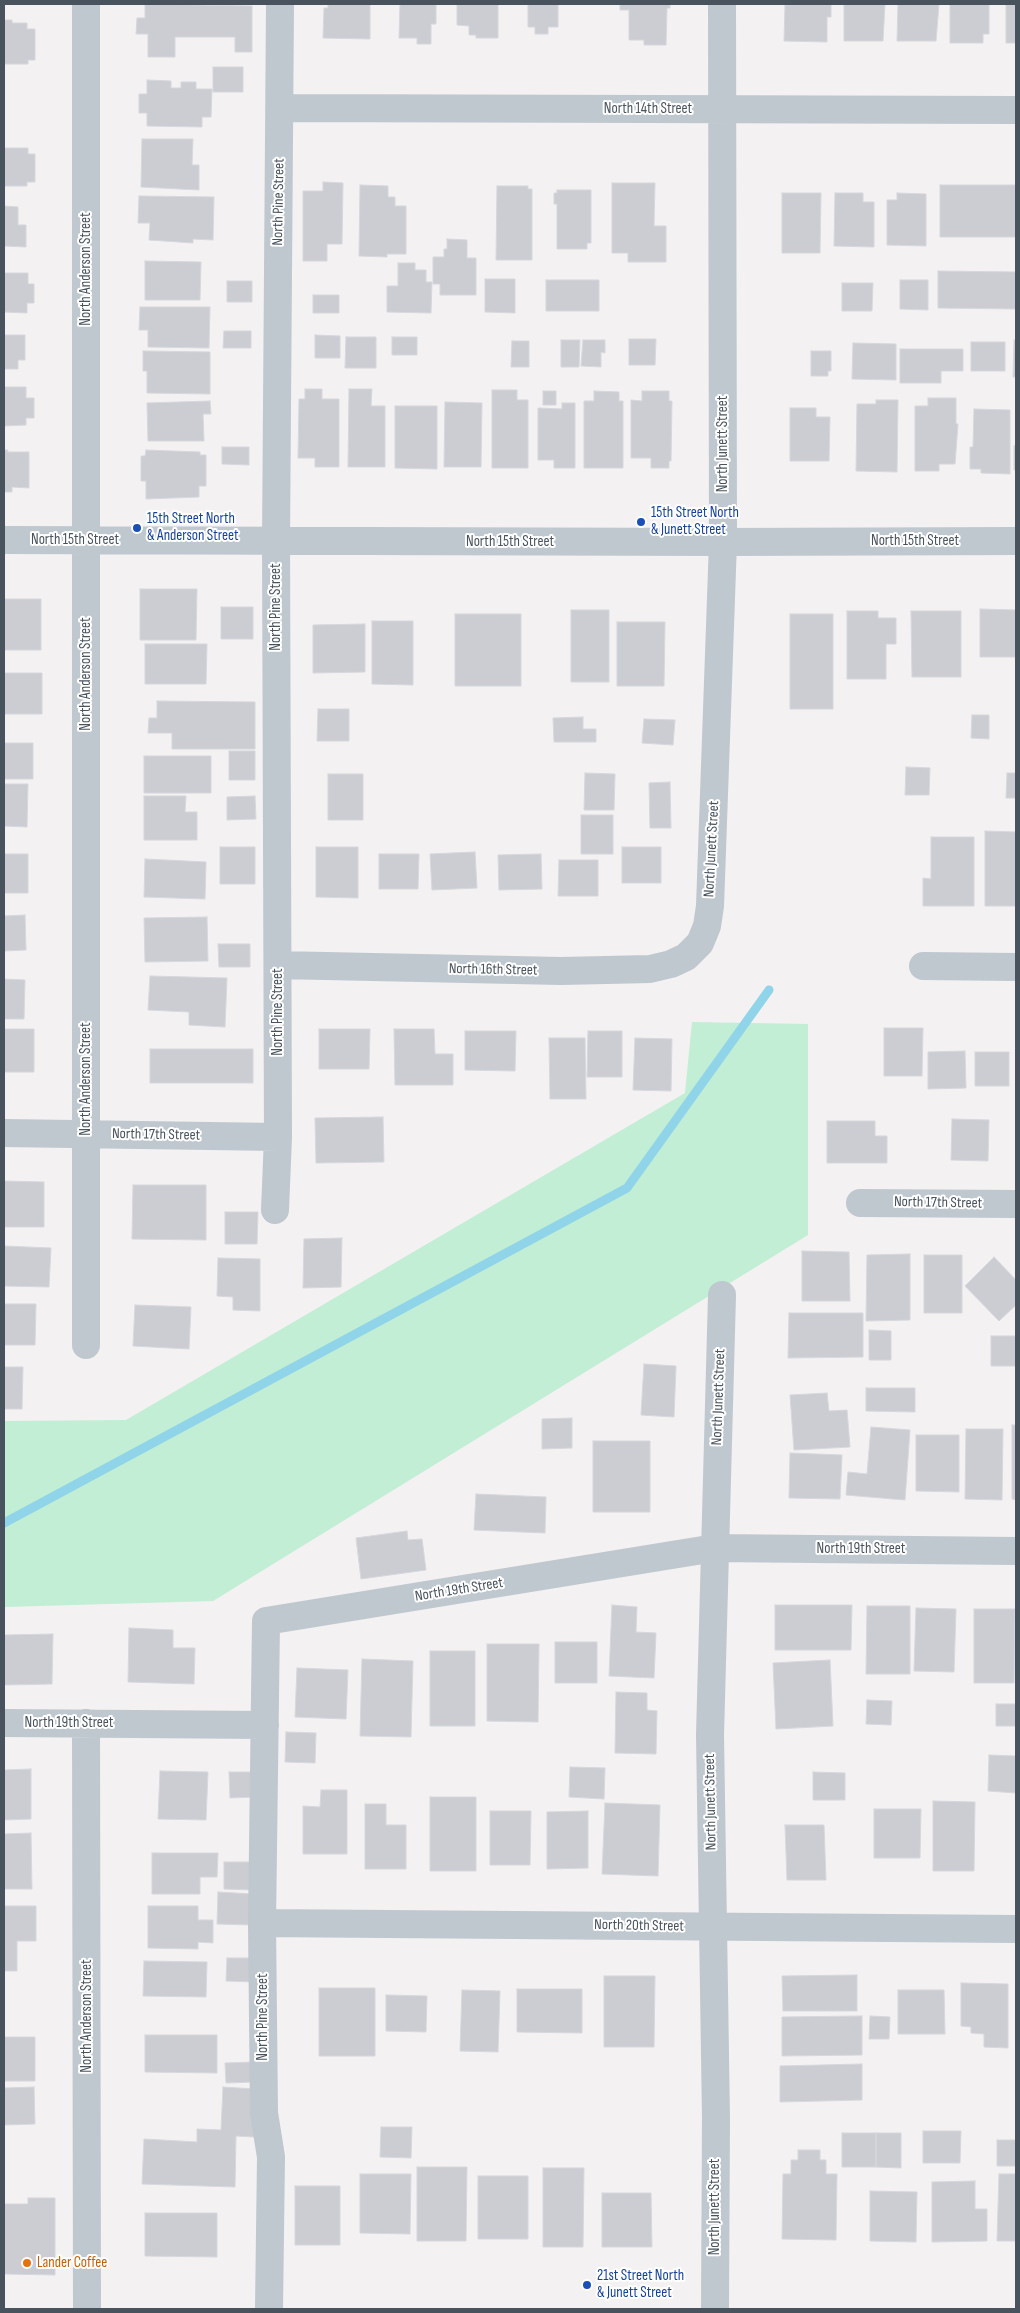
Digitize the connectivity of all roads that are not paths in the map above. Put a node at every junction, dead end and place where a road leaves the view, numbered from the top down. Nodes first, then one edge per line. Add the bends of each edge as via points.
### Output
1 (86, 4) edge
2 (280, 4) edge
3 (722, 4) edge
4 (280, 108) junction
5 (722, 110) junction
6 (1016, 110) edge
7 (4, 540) edge
8 (86, 540) junction
9 (276, 541) junction
10 (1016, 541) edge
11 (723, 542) junction
12 (700, 943) joint
13 (278, 965) junction
14 (923, 966) dead end
15 (1016, 967) edge
16 (4, 1133) edge
17 (86, 1135) junction
18 (278, 1137) junction
19 (860, 1202) dead end
20 (1016, 1204) edge
21 (275, 1210) dead end
22 (722, 1295) dead end
23 (86, 1345) dead end
24 (715, 1548) junction
25 (1016, 1551) edge
26 (4, 1723) edge
27 (86, 1723) junction
28 (265, 1725) junction
29 (262, 1923) junction
30 (712, 1927) junction
31 (1016, 1929) edge
32 (87, 2309) edge
33 (269, 2309) edge
34 (715, 2309) edge

1 - 8 street, North Anderson Street
2 - 4 street, North Pine Street
3 - 5 street, North Junett Street
4 - 5 street, North 14th Street
4 - 9 street, North Pine Street
5 - 6 street, North 14th Street
5 - 11 street, North Junett Street
7 - 8 street, North 15th Street
8 - 9 street, North 15th Street
8 - 17 street, North Anderson Street
9 - 11 street, North 15th Street
9 - 13 street, North Pine Street
10 - 11 street, North 15th Street
11 - 12 street, North Junett Street via 710,906
12 - 13 street, North 16th Street via 686,957 650,969 561,971
13 - 18 street, North Pine Street
14 - 15 street
16 - 17 street, North 17th Street
17 - 18 street, North 17th Street
17 - 23 street, North Anderson Street
18 - 21 street, North Pine Street
19 - 20 street, North 17th Street
22 - 24 street, North Junett Street
24 - 25 street, North 19th Street
24 - 28 street, North 19th Street via 266,1621
24 - 30 street, North Junett Street via 710,1735
26 - 27 street, North 19th Street
27 - 28 street, North 19th Street
27 - 32 street, North Anderson Street
28 - 29 street, North Pine Street
29 - 30 street, North 20th Street
29 - 33 street, North Pine Street via 264,2113 270,2157
30 - 31 street, North 20th Street
30 - 34 street, North Junett Street

